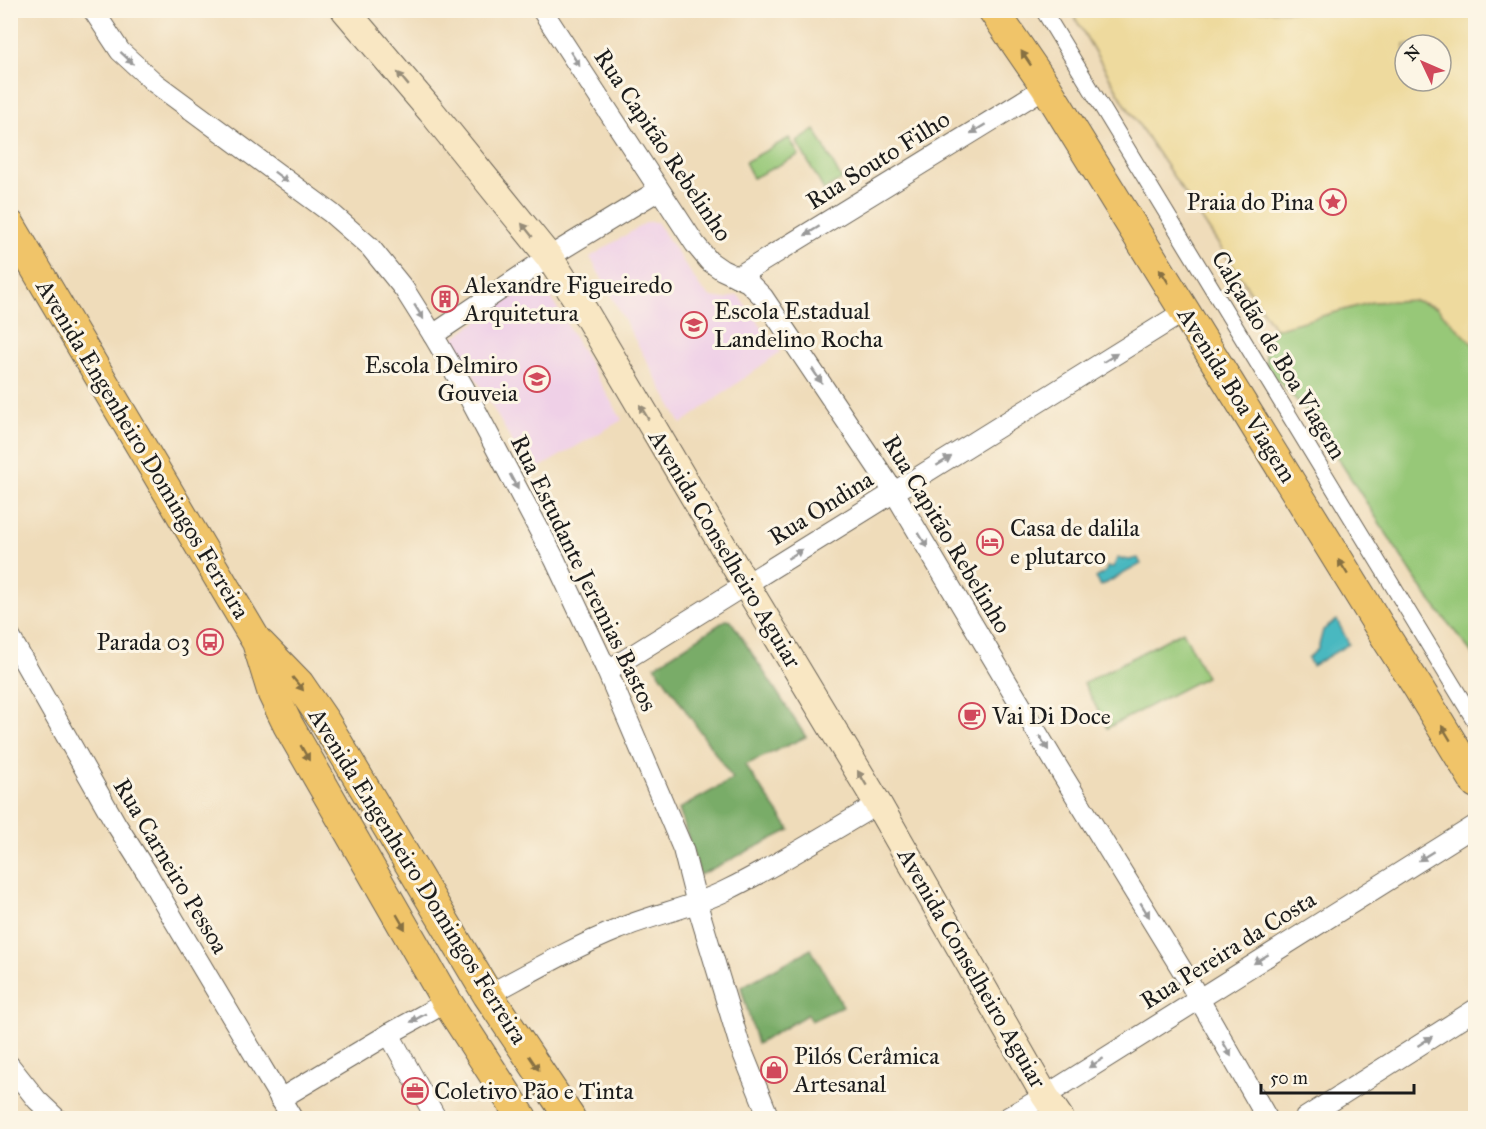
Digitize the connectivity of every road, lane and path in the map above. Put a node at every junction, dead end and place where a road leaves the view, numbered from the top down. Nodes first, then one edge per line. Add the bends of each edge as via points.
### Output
1 (93, 10) edge
2 (345, 10) edge
3 (542, 10) edge
4 (993, 10) edge
5 (1043, 10) edge
6 (1046, 87) junction
7 (659, 190) junction
8 (10, 225) edge
9 (549, 257) junction
10 (737, 277) junction
11 (1185, 311) junction
12 (433, 335) junction
13 (894, 492) junction
14 (746, 585) junction
15 (10, 637) edge
16 (257, 642) junction
17 (607, 671) junction
18 (1476, 723) edge
19 (1476, 783) edge
20 (878, 804) junction
21 (1476, 825) edge
22 (697, 904) junction
23 (488, 995) junction
24 (1198, 998) junction
25 (447, 1002) junction
26 (1476, 1009) edge
27 (389, 1034) junction
28 (10, 1066) edge
29 (1045, 1096) junction
30 (280, 1099) junction
31 (56, 1119) edge
32 (292, 1119) edge
33 (436, 1119) edge
34 (522, 1119) edge
35 (570, 1119) edge
36 (769, 1119) edge
37 (1006, 1119) edge
38 (1060, 1119) edge
39 (1267, 1119) edge
40 (1305, 1119) edge

1 -> 12 street, Rua Estudante Jeremias Bastos via 120,51 154,83 331,213 370,247 404,289
9 -> 2 main road, Avenida Conselheiro Aguiar
3 -> 7 street, Rua Capitão Rebelinho
6 -> 4 main road, Avenida Boa Viagem
5 - 18 street, Calçadão de Boa Viagem
6 -> 10 street, Rua Souto Filho
11 -> 6 main road, Avenida Boa Viagem
7 - 9 street
7 - 10 street, Rua Capitão Rebelinho via 709,261
8 - 16 main road, Avenida Engenheiro Domingos Ferreira
9 - 12 street
14 -> 9 main road, Avenida Conselheiro Aguiar
10 -> 13 street, Rua Capitão Rebelinho via 764,297
13 -> 11 street, Rua Ondina
19 -> 11 main road, Avenida Boa Viagem
12 -> 17 street, Rua Estudante Jeremias Bastos via 555,560
14 -> 13 street, Rua Ondina
13 -> 24 street, Rua Capitão Rebelinho
14 - 17 street, Rua Ondina
20 -> 14 main road, Avenida Conselheiro Aguiar
15 - 30 street, Rua Carneiro Pessoa
16 -> 23 main road, Avenida Engenheiro Domingos Ferreira via 299,684 325,722
16 -> 25 main road, Avenida Engenheiro Domingos Ferreira via 273,694 288,725
17 - 22 street, Rua Estudante Jeremias Bastos via 683,849
20 - 22 street
20 - 29 main road, Avenida Conselheiro Aguiar
21 -> 24 street, Rua Pereira da Costa
22 - 23 street via 604,935
22 - 36 street, Rua Estudante Jeremias Bastos via 740,1046
23 -> 35 main road, Avenida Engenheiro Domingos Ferreira
24 -> 29 street, Rua Pereira da Costa
24 -> 39 street, Rua Capitão Rebelinho
25 -> 27 street
25 - 34 main road, Avenida Engenheiro Domingos Ferreira
40 -> 26 street
27 - 30 street
27 - 33 street
28 - 31 street
29 - 37 street, Rua Pereira da Costa
29 - 38 main road, Avenida Conselheiro Aguiar
30 - 32 street, Rua Carneiro Pessoa

